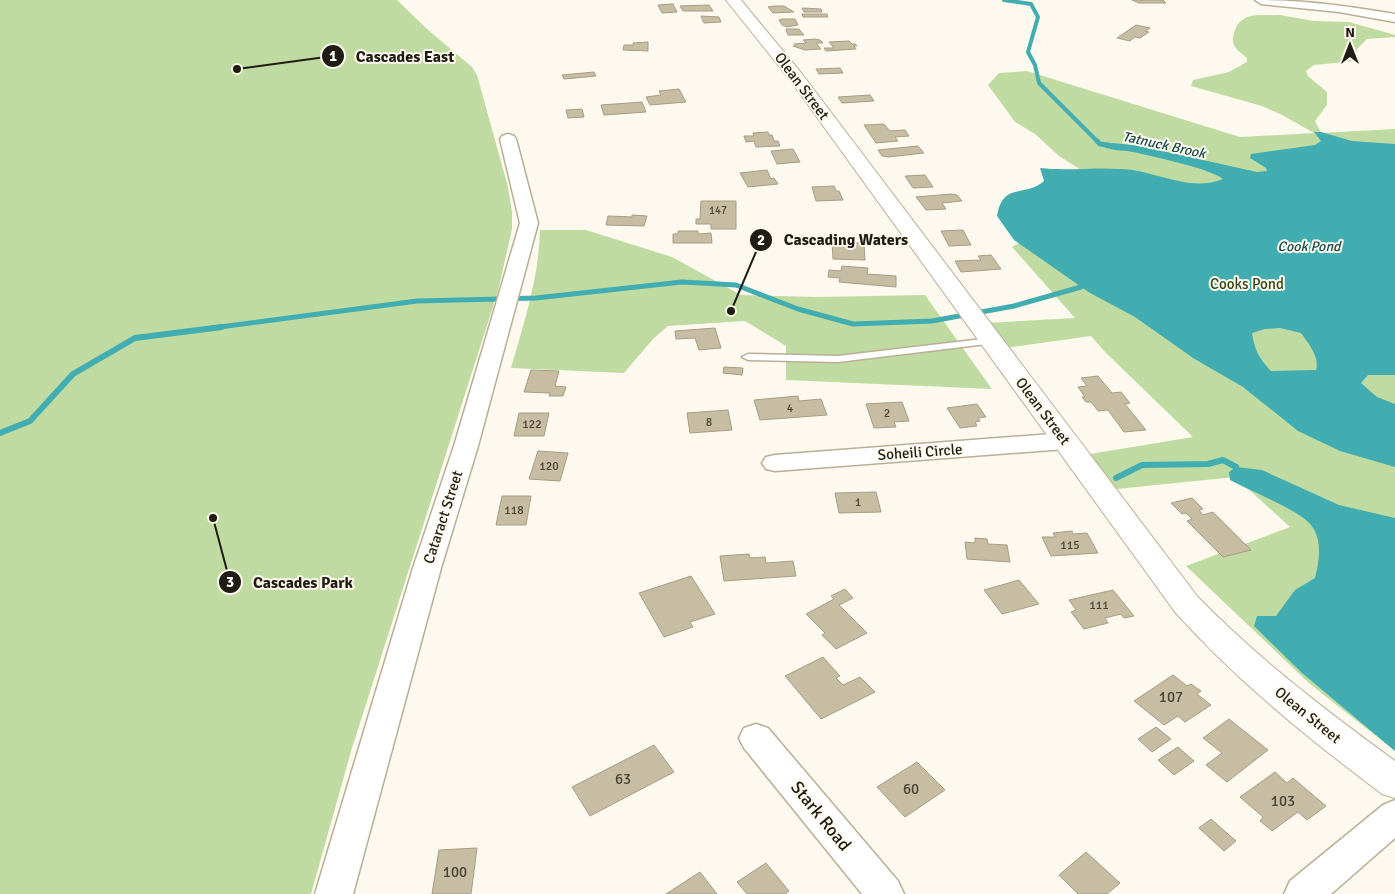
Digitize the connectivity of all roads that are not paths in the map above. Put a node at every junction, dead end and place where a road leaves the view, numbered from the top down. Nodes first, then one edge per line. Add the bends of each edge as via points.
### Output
1 (1261, 0) edge
2 (1370, 0) edge
3 (736, 1) edge
4 (1395, 11) edge
5 (1395, 18) edge
6 (508, 139) dead end
7 (978, 324) junction
8 (748, 357) dead end
9 (1065, 441) junction
10 (775, 463) dead end
11 (756, 738) dead end
12 (1395, 782) edge
13 (1395, 816) edge
14 (334, 894) edge
15 (885, 894) edge
16 (1303, 894) edge

1 - 5 street
2 - 4 street
3 - 7 street, Olean Street
6 - 14 street, Cataract Street via 529,223
7 - 8 lane via 838,359
7 - 9 street, Olean Street
9 - 10 street, Soheili Circle
9 - 12 street, Olean Street via 1168,581 1206,626 1290,702
11 - 15 street, Stark Road
13 - 16 street

